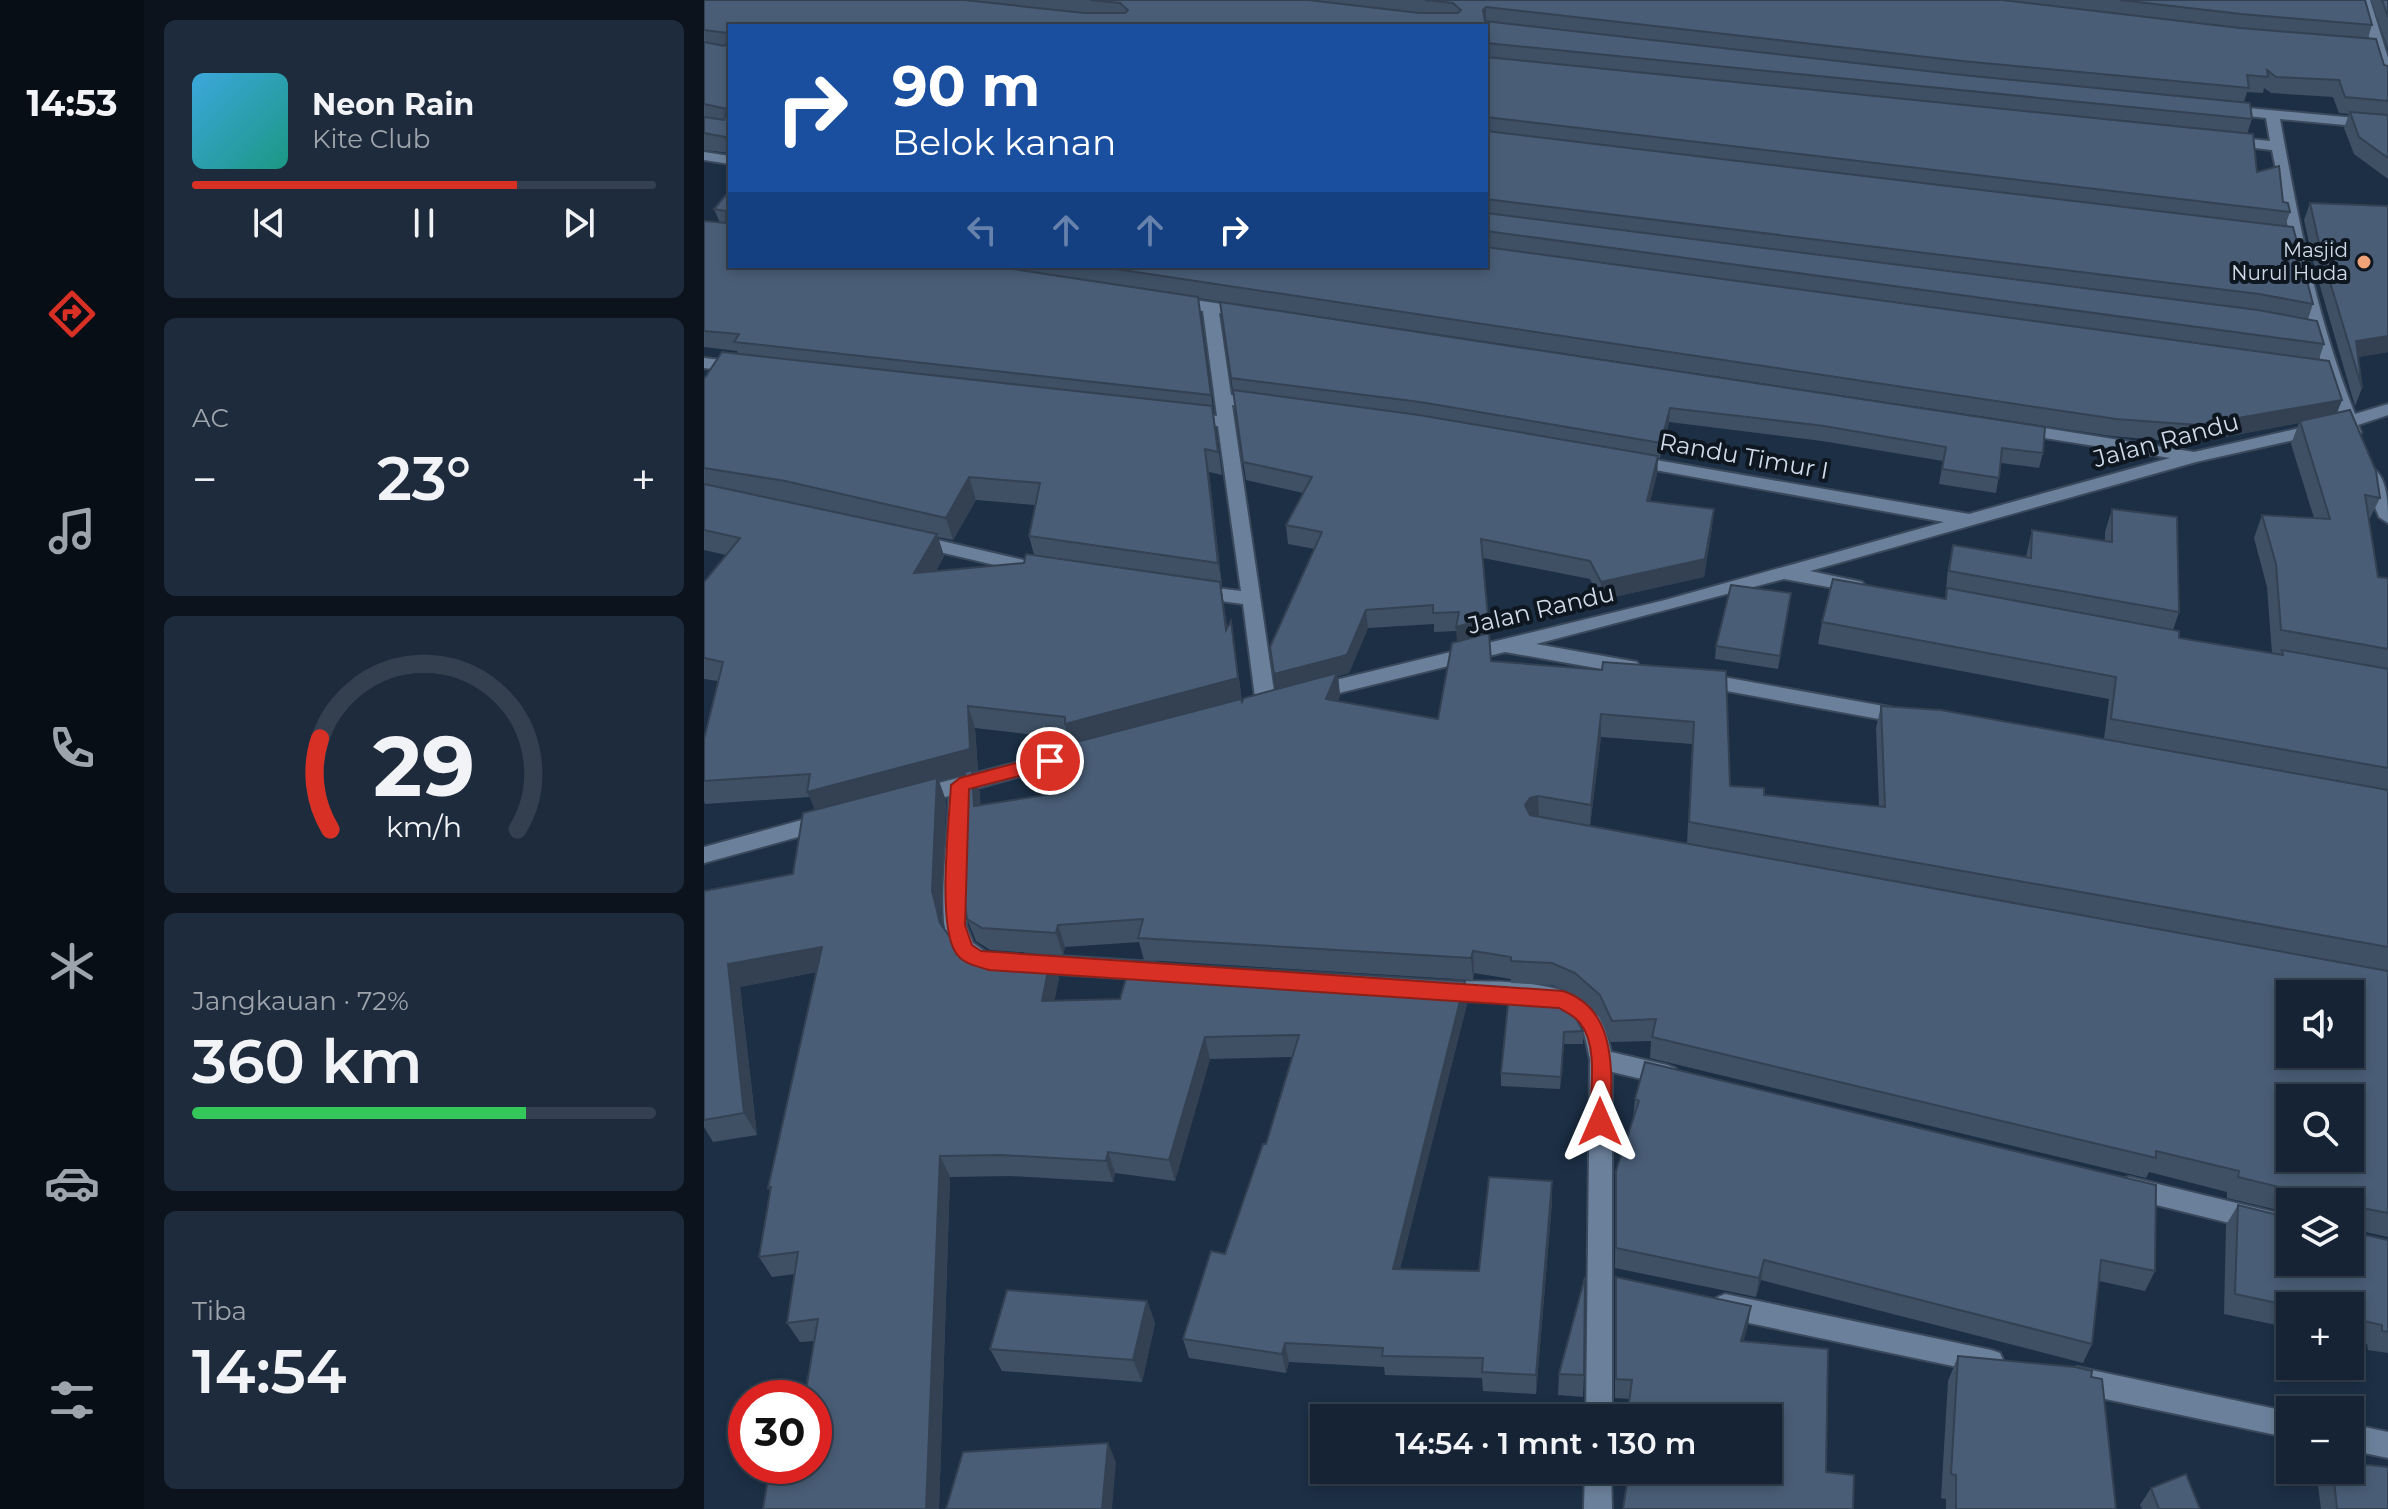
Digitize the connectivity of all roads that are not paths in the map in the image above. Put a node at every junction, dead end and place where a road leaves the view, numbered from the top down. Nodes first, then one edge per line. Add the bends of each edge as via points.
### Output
1 (2364, 0) edge
2 (2388, 80) edge
3 (2207, 108) edge
4 (2273, 116) junction
5 (2388, 125) edge
6 (2215, 140) edge
7 (2278, 146) junction
8 (704, 156) edge
9 (728, 160) edge
10 (1164, 301) edge
11 (1210, 307) junction
12 (1272, 317) edge
13 (704, 363) edge
14 (751, 369) edge
15 (1222, 399) junction
16 (1283, 407) edge
17 (2383, 413) edge
18 (1177, 417) edge
19 (1225, 422) junction
20 (2349, 422) junction
21 (1995, 425) edge
22 (1610, 457) edge
23 (2194, 457) junction
24 (2388, 517) edge
25 (1972, 521) junction
26 (895, 537) edge
27 (1785, 573) junction
28 (1061, 574) edge
29 (1879, 590) edge
30 (1187, 591) edge
31 (1250, 599) junction
32 (1500, 644) junction
33 (1656, 672) edge
34 (1687, 677) edge
35 (1281, 701) junction
36 (1242, 711) edge
37 (1921, 719) edge
38 (1110, 745) edge
39 (960, 785) junction
40 (900, 801) edge
41 (839, 818) edge
42 (704, 855) edge
43 (1178, 973) edge
44 (1427, 989) edge
45 (1601, 1059) junction
46 (1693, 1081) edge
47 (2106, 1182) edge
48 (2276, 1224) edge
49 (1599, 1279) junction
50 (1630, 1286) edge
51 (1707, 1302) edge
52 (2014, 1367) edge
53 (2060, 1376) edge
54 (1599, 1404) edge
55 (2276, 1422) edge
56 (2364, 1440) edge
57 (2388, 1445) edge
58 (1598, 1484) edge
59 (1598, 1509) edge

1 - 2 street via 2372,48
3 - 4 street
4 - 5 street
4 - 7 street
6 - 7 street
7 - 20 street via 2288,236 2325,370
8 - 9 street
10 - 11 street
11 - 12 street
11 - 15 street
13 - 14 street
15 - 16 street
15 - 19 street
17 - 20 street, Jalan Randu
18 - 19 street
19 - 31 street
20 - 23 street, Jalan Randu
20 - 24 street
21 - 23 street
22 - 25 street, Randu Timur I
23 - 25 street, Jalan Randu
25 - 27 street, Jalan Randu
26 - 28 street
27 - 29 street
27 - 32 street, Jalan Randu
30 - 31 street
31 - 35 street
32 - 33 street
32 - 35 street, Jalan Randu
34 - 37 street
35 - 36 street, Jalan Randu
38 - 39 street
39 - 40 street
39 - 43 street via 954,908 964,949 989,962
41 - 42 street
44 - 45 street via 1563,999 1586,1015
45 - 46 street
45 - 49 street
47 - 48 street
49 - 50 street
49 - 54 street
51 - 52 street
53 - 55 street
56 - 57 street
58 - 59 street

